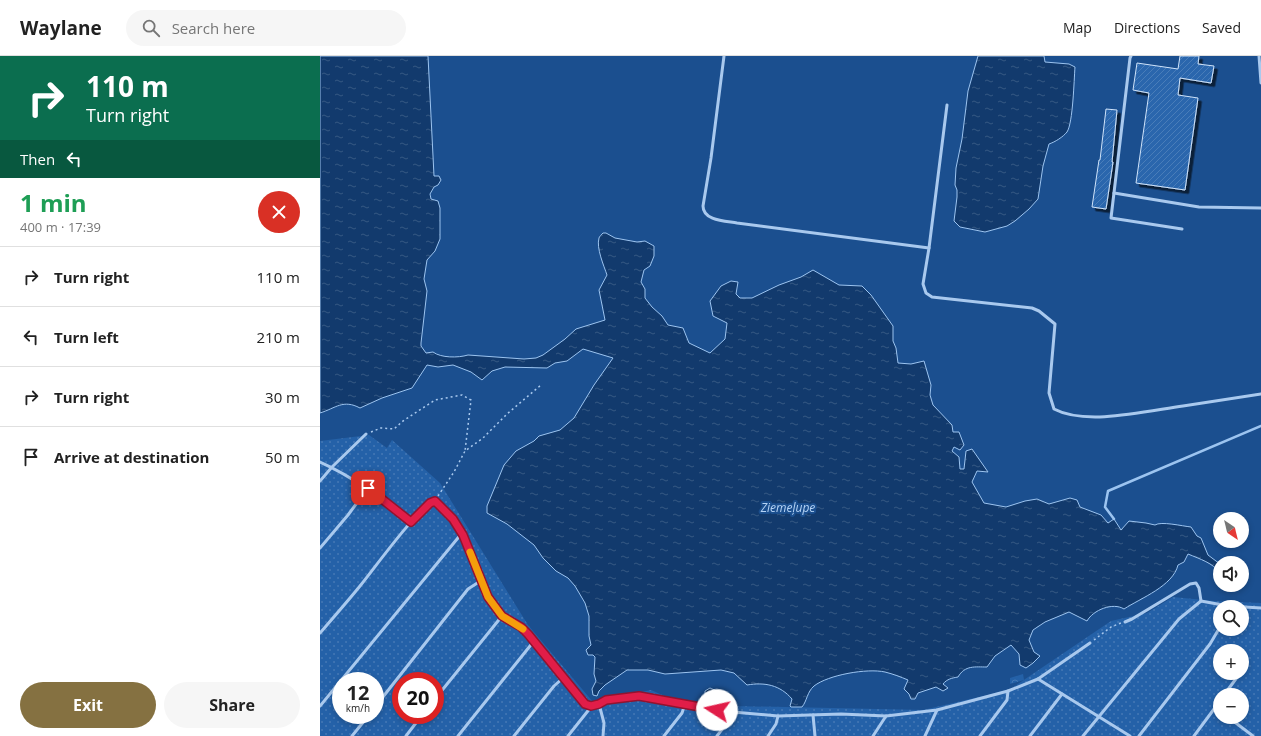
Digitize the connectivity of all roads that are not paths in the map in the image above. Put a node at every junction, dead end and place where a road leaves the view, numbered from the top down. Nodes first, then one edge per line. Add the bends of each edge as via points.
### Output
1 (724, 56) edge
2 (1131, 56) edge
3 (1259, 56) edge
4 (1261, 83) edge
5 (947, 105) dead end
6 (1114, 193) junction
7 (1261, 208) edge
8 (1182, 229) dead end
9 (929, 248) junction
10 (1261, 394) edge
11 (366, 434) road end
12 (320, 462) edge
13 (332, 467) junction
14 (320, 481) edge
15 (368, 488) junction
16 (411, 522) junction
17 (462, 533) junction
18 (320, 548) edge
19 (482, 580) junction
20 (1201, 601) junction
21 (1213, 604) edge
22 (1249, 608) edge
23 (1261, 608) edge
24 (502, 616) junction
25 (1125, 622) road end
26 (320, 633) edge
27 (1215, 636) edge
28 (534, 641) junction
29 (1090, 643) road end
30 (563, 678) junction
31 (1038, 679) junction
32 (444, 688) edge
33 (1008, 691) junction
34 (1062, 694) junction
35 (384, 696) edge
36 (599, 704) junction
37 (686, 704) junction
38 (320, 706) edge
39 (591, 706) junction
40 (938, 710) junction
41 (1213, 710) edge
42 (732, 712) junction
43 (812, 715) junction
44 (778, 716) junction
45 (886, 716) junction
46 (1100, 717) junction
47 (362, 724) edge
48 (415, 724) edge
49 (1237, 724) edge
50 (352, 736) edge
51 (406, 736) edge
52 (458, 736) edge
53 (514, 736) edge
54 (568, 736) edge
55 (603, 736) edge
56 (664, 736) edge
57 (717, 736) edge
58 (768, 736) edge
59 (815, 736) edge
60 (873, 736) edge
61 (925, 736) edge
62 (980, 736) edge
63 (1030, 736) edge
64 (1083, 736) edge
65 (1130, 736) edge
66 (1139, 736) edge
67 (1194, 736) edge
68 (1253, 736) edge

1 - 9 lane via 703,206 706,215 737,223
2 - 6 lane
3 - 4 lane
5 - 9 lane
6 - 7 lane via 1199,207
6 - 8 lane via 1111,218
9 - 10 lane via 923,284 926,293 932,297 1032,308 1055,324 1050,393 1054,409 1063,414 1088,417 1137,414
11 - 13 lane
12 - 13 lane
13 - 14 lane
13 - 15 lane
15 - 16 lane
15 - 18 lane
16 - 17 lane via 435,501 453,519
16 - 26 lane
17 - 19 lane
17 - 38 lane
19 - 24 lane via 488,597
19 - 35 lane via 468,589
20 - 21 lane
20 - 25 lane via 1196,583 1190,584
20 - 46 lane via 1179,619
22 - 23 lane
24 - 28 lane via 521,627
24 - 32 lane
27 - 66 lane
28 - 30 lane
28 - 52 lane
29 - 31 lane
30 - 39 lane via 585,704
30 - 53 lane
31 - 33 lane
31 - 34 lane
33 - 40 lane
33 - 62 lane via 1007,700
34 - 46 lane
34 - 63 lane
36 - 37 lane via 606,700 639,696
36 - 39 lane
36 - 55 lane via 604,722
37 - 42 lane
37 - 56 lane
39 - 54 lane
40 - 45 lane
40 - 61 lane
41 - 67 lane
42 - 44 lane
42 - 57 lane
43 - 44 lane
43 - 45 lane
43 - 59 lane
44 - 58 lane
45 - 60 lane
46 - 64 lane
46 - 65 lane
47 - 50 lane
48 - 51 lane
49 - 68 lane

